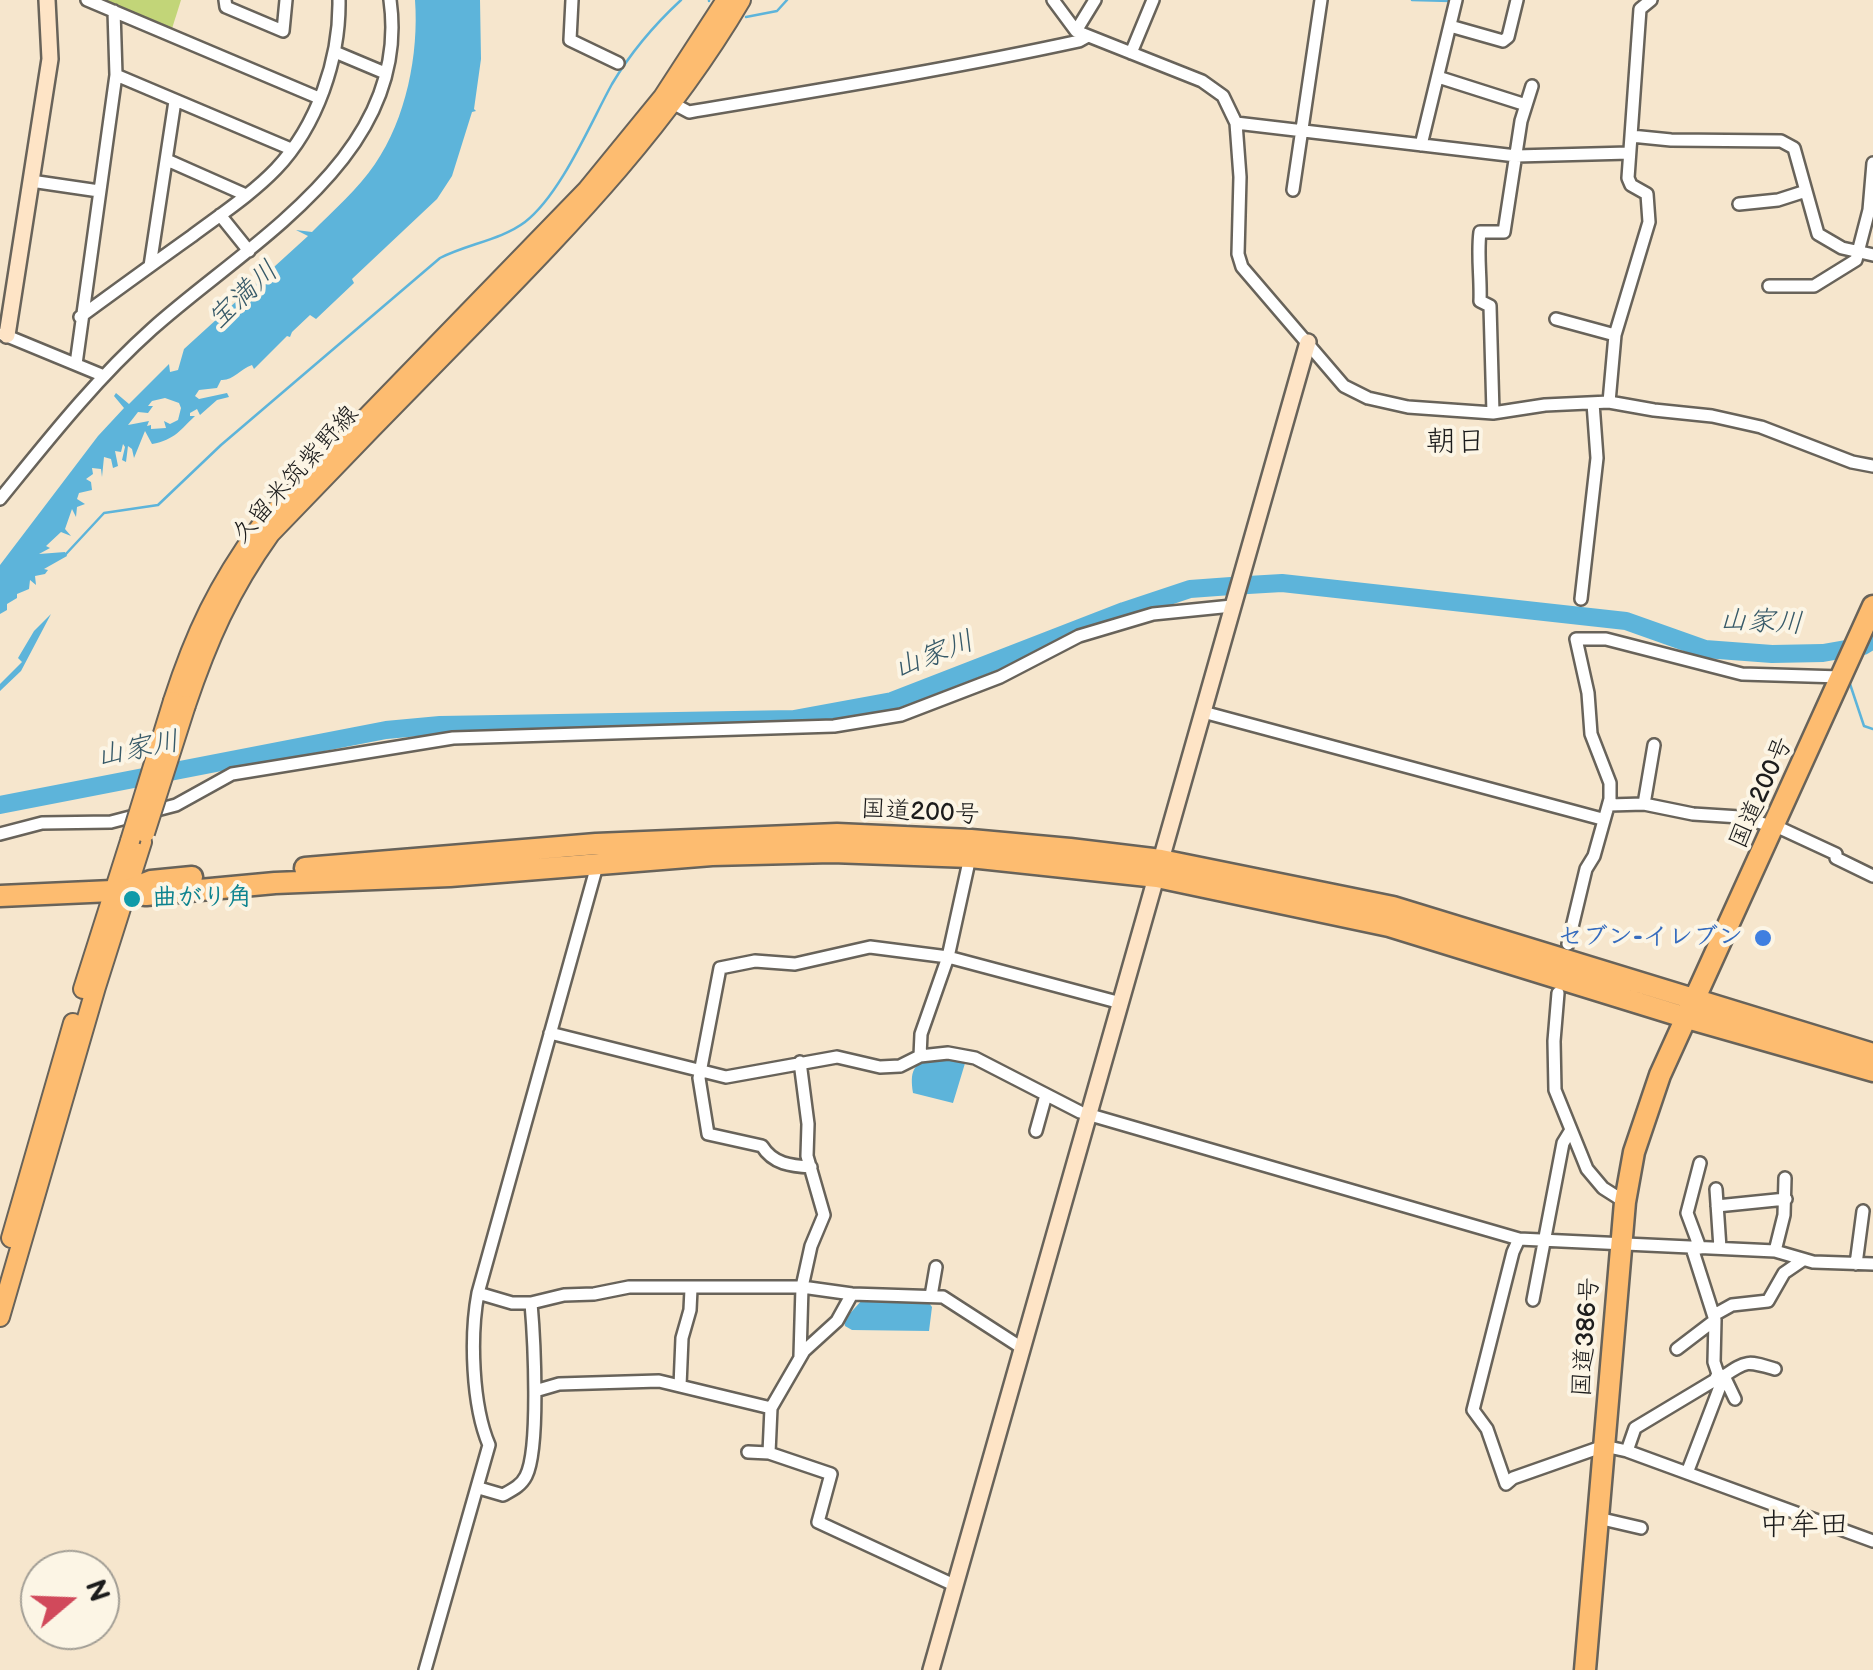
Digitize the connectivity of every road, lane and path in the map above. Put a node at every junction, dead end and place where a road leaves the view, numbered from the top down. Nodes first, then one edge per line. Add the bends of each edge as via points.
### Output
1 (47, 0) edge
2 (87, 0) edge
3 (226, 0) edge
4 (286, 0) edge
5 (338, 0) edge
6 (390, 0) edge
7 (572, 0) edge
8 (726, 0) edge
9 (741, 0) edge
10 (1053, 0) edge
11 (1095, 0) edge
12 (1153, 0) edge
13 (1321, 0) edge
14 (1456, 0) edge
15 (1517, 0) edge
16 (1651, 0) edge
17 (114, 11) junction
18 (1450, 26) junction
19 (1082, 33) junction
20 (335, 52) junction
21 (1131, 53) junction
22 (618, 63) dead end
23 (386, 72) junction
24 (116, 75) junction
25 (1438, 77) junction
26 (1532, 86) dead end
27 (319, 98) junction
28 (176, 101) junction
29 (674, 104) junction
30 (1526, 104) junction
31 (1236, 123) junction
32 (1302, 130) junction
33 (1632, 136) junction
34 (1421, 145) junction
35 (291, 150) junction
36 (1630, 153) junction
37 (1516, 156) junction
38 (167, 160) junction
39 (1873, 163) edge
40 (31, 180) junction
41 (1294, 190) dead end
42 (98, 191) junction
43 (1806, 192) junction
44 (246, 195) junction
45 (1739, 204) dead end
46 (220, 215) junction
47 (250, 252) junction
48 (1859, 252) junction
49 (1873, 255) edge
50 (150, 266) junction
51 (1770, 286) dead end
52 (80, 318) junction
53 (1556, 319) dead end
54 (4, 334) edge
55 (1615, 335) junction
56 (1308, 342) junction
57 (76, 364) junction
58 (104, 376) junction
59 (1609, 402) junction
60 (1593, 403) junction
61 (1493, 413) junction
62 (1873, 466) edge
63 (0, 499) edge
64 (1581, 599) dead end
65 (1232, 606) junction
66 (1873, 606) edge
67 (1841, 677) junction
68 (180, 703) junction
69 (1203, 712) junction
70 (1654, 746) dead end
71 (1644, 804) junction
72 (1609, 805) junction
73 (1602, 819) junction
74 (1774, 826) junction
75 (0, 834) edge
76 (970, 857) junction
77 (598, 862) junction
78 (1159, 869) junction
79 (1873, 876) edge
80 (119, 891) junction
81 (0, 896) edge
82 (1568, 944) dead end
83 (948, 957) junction
84 (1558, 993) dead end
85 (1121, 1003) junction
86 (1691, 1009) junction
87 (550, 1033) junction
88 (1873, 1054) edge
89 (920, 1056) junction
90 (800, 1062) junction
91 (1873, 1071) edge
92 (700, 1072) junction
93 (1046, 1095) junction
94 (1089, 1114) junction
95 (1571, 1130) junction
96 (1036, 1132) dead end
97 (1700, 1163) dead end
98 (811, 1167) junction
99 (1785, 1178) dead end
100 (1716, 1189) dead end
101 (1786, 1199) junction
102 (1624, 1202) junction
103 (1717, 1206) junction
104 (1863, 1211) dead end
105 (1519, 1239) junction
106 (1546, 1242) junction
107 (1619, 1244) junction
108 (1696, 1248) junction
109 (1720, 1248) junction
110 (1775, 1251) junction
111 (1803, 1260) junction
112 (1856, 1264) junction
113 (1873, 1264) edge
114 (936, 1267) dead end
115 (0, 1278) edge
116 (802, 1286) junction
117 (690, 1289) junction
118 (478, 1292) junction
119 (852, 1294) junction
120 (931, 1296) junction
121 (1533, 1300) dead end
122 (531, 1304) junction
123 (0, 1317) edge
124 (1714, 1318) junction
125 (1022, 1348) junction
126 (1677, 1349) dead end
127 (800, 1357) junction
128 (1775, 1369) dead end
129 (1721, 1375) junction
130 (680, 1386) junction
131 (535, 1391) junction
132 (1735, 1399) dead end
133 (770, 1408) junction
134 (1604, 1446) junction
135 (1627, 1451) junction
136 (748, 1452) dead end
137 (770, 1453) junction
138 (1687, 1473) junction
139 (479, 1488) junction
140 (1598, 1518) junction
141 (1641, 1528) dead end
142 (1873, 1541) edge
143 (954, 1585) junction
144 (425, 1670) edge
145 (930, 1670) edge
146 (1585, 1670) edge

1 - 40 street via 50,58
2 - 17 street
3 - 4 street via 226,7 283,30
5 - 20 street
6 - 23 street
7 - 22 street via 570,40
8 - 68 main road, 久留米筑紫野線 via 663,96 587,190 260,526 227,572 190,648
9 - 29 main road, 久留米筑紫野線
10 - 19 street
11 - 19 street
12 - 21 street
13 - 32 street
14 - 18 street
15 - 18 street via 1503,41
16 - 33 street via 1640,10
17 - 24 street
17 - 27 street
18 - 25 street
19 - 21 street
19 - 29 street via 1079,41 979,63 689,112
20 - 23 street
20 - 27 street
21 - 31 street via 1202,82 1223,96
23 - 47 street via 345,158
24 - 28 street
24 - 42 street
25 - 30 street
25 - 34 street
26 - 30 street
27 - 35 street
28 - 35 street
28 - 38 street
29 - 68 main road, 久留米筑紫野線 via 555,243 270,534 239,577
30 - 37 street
31 - 32 street
31 - 56 street via 1238,254 1250,279
32 - 34 street
32 - 41 street
33 - 36 street
33 - 43 street via 1781,141 1794,148
34 - 37 street
35 - 44 street
36 - 37 street
36 - 55 street via 1628,178 1647,194 1649,222
37 - 61 street via 1504,232 1480,232 1478,246 1480,301 1490,306
38 - 44 street
38 - 50 street
39 - 48 street
40 - 42 street
40 - 54 street
42 - 52 street
43 - 45 street
43 - 48 street via 1818,234
44 - 46 street
46 - 47 street
46 - 50 street
47 - 58 street via 152,328
48 - 49 street
48 - 51 street via 1814,286
50 - 52 street
52 - 57 street
53 - 55 street
54 - 57 street
55 - 59 street
56 - 61 street via 1344,386 1368,398
56 - 65 street
57 - 58 street
58 - 63 street
59 - 60 street
59 - 62 street via 1761,427
60 - 61 street
60 - 64 street via 1597,458
65 - 69 street
65 - 75 street via 1153,614 1079,636 1000,677 901,716 834,726 453,738 232,774 176,806 111,822 42,822
66 - 67 highway, 国道200号
67 - 72 street via 1742,674 1606,639 1576,639 1591,734 1610,783
67 - 74 highway, 国道200号
68 - 80 main road, 久留米筑紫野線, bridge
69 - 73 street
69 - 78 street
70 - 71 street
71 - 72 street
71 - 74 street
72 - 73 street
73 - 82 street
74 - 79 street
74 - 86 highway, 国道200号
76 - 77 highway, 国道200号 via 812,852
76 - 78 highway, 国道200号
76 - 83 street
77 - 80 highway, 国道200号 via 146,896
77 - 87 street
78 - 80 highway, 国道200号 via 952,839 837,834 151,881
78 - 85 street
78 - 86 highway, 国道200号 via 1290,884 1393,906
80 - 81 highway, 国道200号
80 - 115 main road, 久留米筑紫野線
80 - 123 main road, 久留米筑紫野線
83 - 85 street
83 - 89 street via 921,1034
83 - 92 street via 870,947 795,964 754,961 720,968
84 - 95 street via 1553,1070
85 - 94 street
86 - 88 highway
86 - 91 highway, 国道200号
86 - 102 highway, 国道386号 via 1646,1112
87 - 92 street
87 - 118 street
89 - 90 street via 880,1067 837,1057
89 - 93 street via 975,1058
90 - 92 street via 726,1078
90 - 98 street
92 - 98 street via 708,1134 762,1146 786,1165
93 - 94 street
93 - 96 street
94 - 105 street
94 - 125 street
95 - 102 street via 1587,1169
95 - 106 street
97 - 108 street via 1687,1213
98 - 116 street via 824,1215
99 - 101 street
100 - 103 street
101 - 103 street
101 - 110 street
102 - 107 highway, 国道386号
103 - 109 street
104 - 112 street
105 - 106 street
105 - 134 street via 1472,1410 1487,1429 1506,1484
106 - 107 street
106 - 121 street
107 - 108 street
107 - 134 highway, 国道386号
108 - 109 street
108 - 124 street
109 - 110 street
110 - 111 street
111 - 112 street
111 - 124 street via 1784,1273 1768,1301 1732,1306
112 - 113 street
114 - 120 street
116 - 117 street
116 - 119 street
116 - 127 street
117 - 122 street via 629,1287
117 - 130 street
118 - 122 street
118 - 139 street via 480,1425 489,1446
119 - 120 street
119 - 127 street via 837,1321
120 - 125 street via 943,1297
122 - 131 street
124 - 126 street
124 - 129 street via 1714,1362
125 - 143 street
127 - 133 street
128 - 129 street via 1750,1361
129 - 132 street
129 - 135 street via 1635,1428
129 - 138 street
130 - 131 street via 632,1379
130 - 133 street
131 - 139 street via 525,1479 502,1495
133 - 137 street
134 - 135 street
134 - 140 highway, 国道386号
135 - 138 street
136 - 137 street
137 - 143 street via 831,1474 818,1522
138 - 142 street
139 - 144 street
140 - 141 street
140 - 146 highway, 国道386号
143 - 145 street

